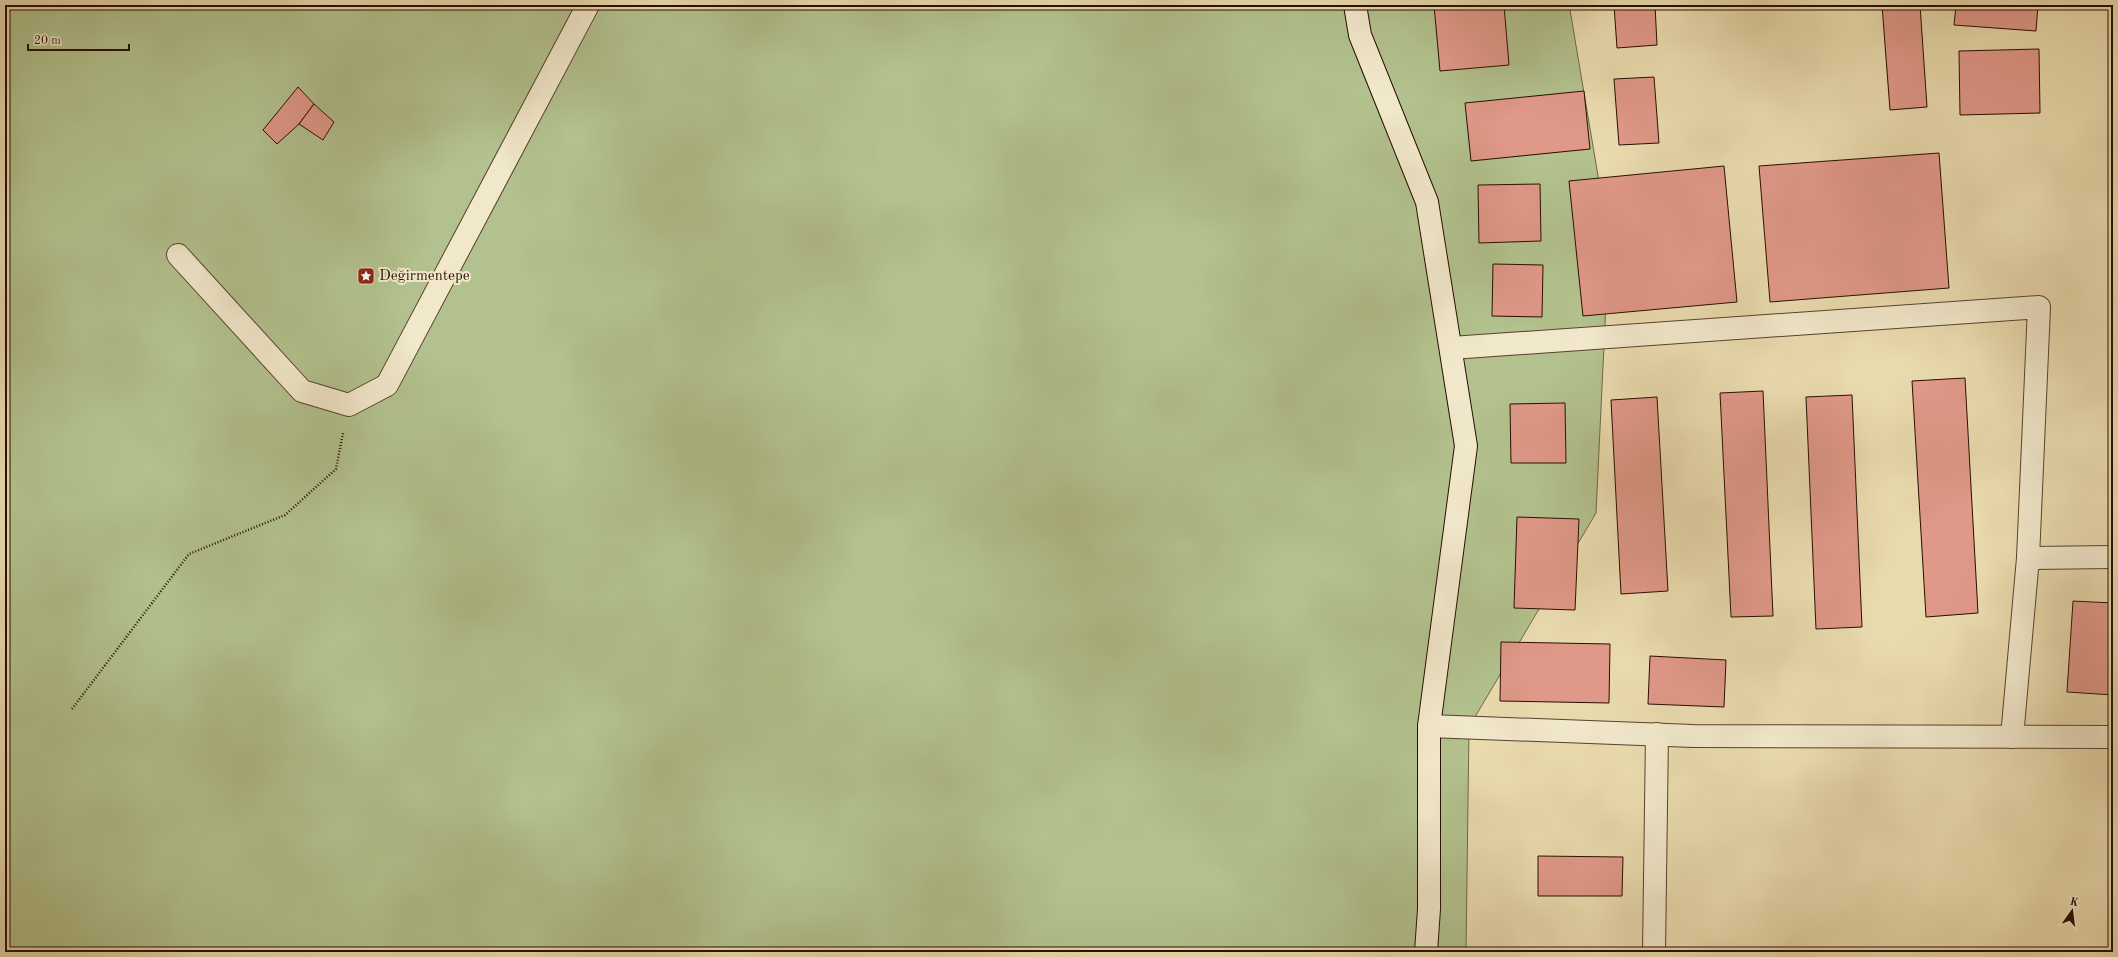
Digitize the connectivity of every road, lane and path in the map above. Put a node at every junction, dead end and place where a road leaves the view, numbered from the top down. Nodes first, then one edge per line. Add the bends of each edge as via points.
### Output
1 (588, 5) edge
2 (1355, 5) edge
3 (178, 255) dead end
4 (1451, 348) junction
5 (349, 405) junction
6 (2113, 557) edge
7 (2028, 558) junction
8 (72, 709) dead end
9 (1429, 726) junction
10 (1657, 734) junction
11 (2012, 737) junction
12 (2113, 737) edge
13 (1426, 952) edge
14 (1654, 952) edge

1 - 5 street via 387,385
2 - 4 street via 1360,35 1427,202
3 - 5 street via 302,391
4 - 7 street via 2039,307
4 - 9 street via 1466,446
5 - 8 path via 336,469 285,515 189,554
6 - 7 street
7 - 11 street
9 - 10 street
9 - 13 street via 1429,909
10 - 11 street
10 - 14 street
11 - 12 street

